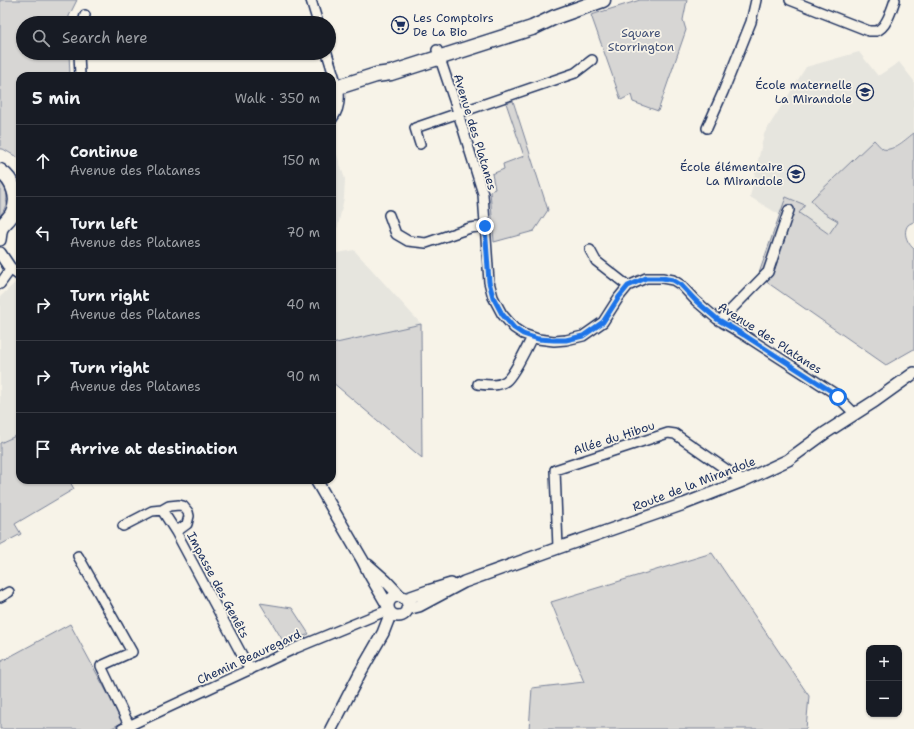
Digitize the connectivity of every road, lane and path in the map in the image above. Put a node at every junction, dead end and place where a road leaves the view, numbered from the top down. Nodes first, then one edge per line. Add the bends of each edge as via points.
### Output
1 (311, 0) edge
2 (603, 0) edge
3 (756, 0) edge
4 (790, 0) edge
5 (895, 0) edge
6 (316, 16) edge
7 (438, 54) junction
8 (79, 60) edge
9 (329, 60) edge
10 (592, 60) dead end
11 (80, 72) edge
12 (331, 72) edge
13 (336, 84) edge
14 (336, 90) edge
15 (336, 111) edge
16 (458, 113) junction
17 (707, 128) dead end
18 (420, 144) dead end
19 (3, 173) edge
20 (16, 179) edge
21 (16, 210) edge
22 (789, 210) dead end
23 (389, 215) dead end
24 (485, 226) junction
25 (1, 227) edge
26 (0, 241) edge
27 (590, 250) dead end
28 (1, 254) edge
29 (10, 268) junction
30 (16, 272) edge
31 (0, 284) edge
32 (628, 286) junction
33 (720, 321) junction
34 (532, 337) junction
35 (914, 373) edge
36 (478, 384) dead end
37 (855, 414) junction
38 (743, 481) junction
39 (318, 484) edge
40 (162, 510) junction
41 (123, 526) dead end
42 (176, 532) junction
43 (558, 548) junction
44 (78, 556) dead end
45 (363, 561) junction
46 (9, 592) dead end
47 (0, 597) edge
48 (404, 601) junction
49 (389, 610) junction
50 (250, 670) junction
51 (126, 727) edge
52 (331, 729) edge

1 - 6 street
2 - 7 main road
3 - 17 street via 751,22
4 - 5 street via 869,31 877,31 886,22
7 - 13 main road
7 - 16 street, Avenue des Platanes
8 - 11 street
9 - 12 street
10 - 16 street via 575,73
14 - 15 street via 339,98
16 - 18 street via 415,128
16 - 24 street, Avenue des Platanes via 482,194
19 - 20 main road
19 - 21 main road via 12,183
21 - 25 main road
22 - 33 street via 768,272
23 - 24 street via 396,234 408,241 426,243 470,228
24 - 34 street, Avenue des Platanes via 489,282 493,297 502,314 514,328
25 - 26 street
26 - 28 street
27 - 32 street via 596,261
28 - 29 street
29 - 30 street
29 - 31 street
32 - 33 street, Avenue des Platanes via 646,278 673,280
32 - 34 street, Avenue des Platanes via 603,322 583,336 566,340
33 - 37 street, Avenue des Platanes via 834,393
34 - 36 street via 516,368 506,380 491,386
35 - 37 street, Route de la Mirandole
37 - 38 street, Route de la Mirandole via 788,460
38 - 43 street, Route de la Mirandole
38 - 43 street, Allée du Hibou via 675,434 668,433 555,470
39 - 45 street
40 - 41 street, Impasse des Genêts via 152,511
40 - 42 street, Impasse des Genêts
40 - 42 street, Impasse des Genêts via 179,505 188,512 186,524
42 - 50 street, Impasse des Genêts
43 - 48 street, Route de la Mirandole via 464,582 419,606
44 - 51 street via 132,652 101,666
45 - 48 street
45 - 49 street
46 - 47 street
48 - 49 street via 397,596 391,598 388,603
48 - 49 street via 406,611 401,615 395,616
49 - 50 street, Chemin Beauregard
49 - 52 street via 390,615 383,633
50 - 51 street, Chemin Beauregard

